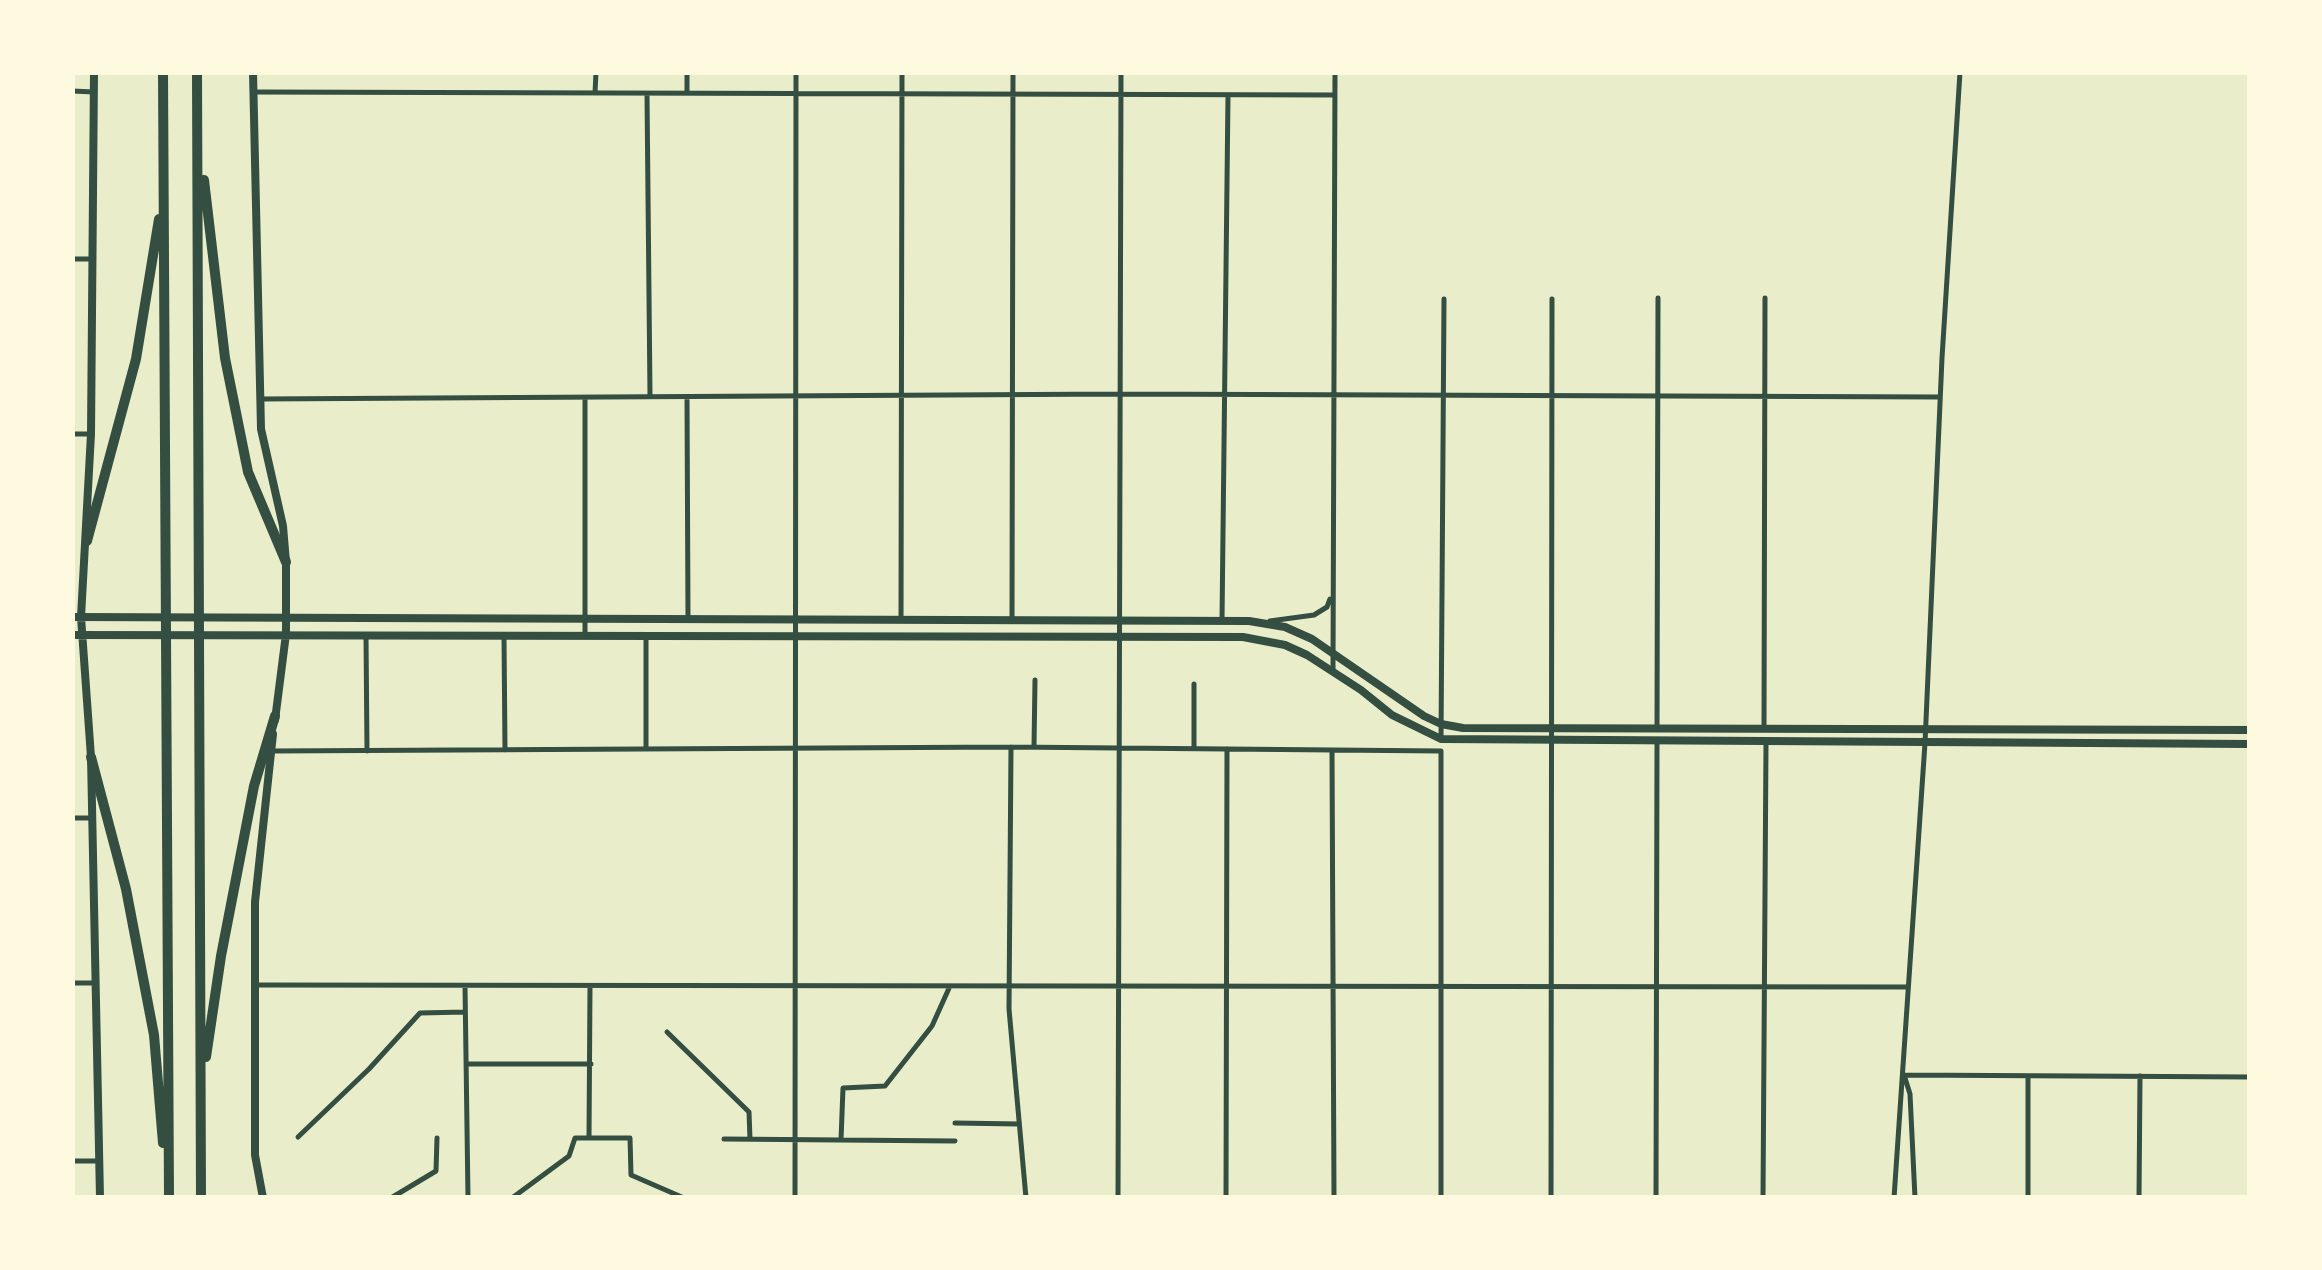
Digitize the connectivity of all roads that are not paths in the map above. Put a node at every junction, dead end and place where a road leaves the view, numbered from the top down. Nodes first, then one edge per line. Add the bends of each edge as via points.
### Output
1 (94, 72) edge
2 (163, 72) edge
3 (197, 72) edge
4 (253, 72) edge
5 (596, 72) edge
6 (686, 72) edge
7 (796, 72) edge
8 (902, 72) edge
9 (1013, 72) edge
10 (1120, 72) edge
11 (1335, 72) edge
12 (1960, 72) edge
13 (72, 92) edge
14 (94, 92) junction
15 (254, 92) junction
16 (596, 93) junction
17 (647, 93) junction
18 (686, 93) junction
19 (796, 93) junction
20 (902, 94) junction
21 (1013, 94) junction
22 (1121, 95) junction
23 (1228, 95) junction
24 (1335, 95) junction
25 (198, 129) junction
26 (164, 178) junction
27 (92, 259) junction
28 (72, 260) edge
29 (1444, 298) dead end
30 (1552, 298) dead end
31 (1658, 298) dead end
32 (1765, 298) dead end
33 (1119, 394) junction
34 (902, 395) junction
35 (1012, 395) junction
36 (650, 396) junction
37 (687, 396) junction
38 (794, 396) junction
39 (1225, 396) junction
40 (1334, 397) junction
41 (1444, 397) junction
42 (1552, 397) junction
43 (1657, 397) junction
44 (1765, 397) junction
45 (1940, 397) junction
46 (585, 398) junction
47 (260, 400) junction
48 (72, 434) edge
49 (90, 434) junction
50 (87, 541) junction
51 (286, 562) junction
52 (1333, 591) junction
53 (77, 618) edge
54 (286, 618) junction
55 (477, 618) junction
56 (585, 619) junction
57 (688, 619) junction
58 (796, 620) junction
59 (901, 620) junction
60 (1222, 620) junction
61 (1012, 621) junction
62 (1120, 621) junction
63 (1263, 622) junction
64 (286, 634) junction
65 (366, 634) junction
66 (477, 634) junction
67 (504, 634) junction
68 (585, 634) junction
69 (646, 634) junction
70 (77, 635) edge
71 (796, 635) junction
72 (1120, 636) junction
73 (1332, 652) junction
74 (1333, 670) junction
75 (1035, 680) dead end
76 (1194, 684) dead end
77 (275, 716) junction
78 (1442, 724) junction
79 (1554, 729) junction
80 (1656, 729) junction
81 (1764, 729) junction
82 (1926, 730) junction
83 (2250, 730) edge
84 (1441, 740) junction
85 (1554, 742) junction
86 (1656, 742) junction
87 (1766, 743) junction
88 (1925, 744) junction
89 (2250, 744) edge
90 (1011, 747) junction
91 (1034, 747) junction
92 (796, 748) junction
93 (1120, 748) junction
94 (1194, 748) junction
95 (646, 749) junction
96 (1227, 749) junction
97 (272, 750) junction
98 (505, 750) junction
99 (1332, 750) junction
100 (367, 751) junction
101 (1441, 751) junction
102 (91, 756) junction
103 (72, 818) edge
104 (92, 818) junction
105 (72, 983) edge
106 (96, 983) junction
107 (255, 986) junction
108 (465, 986) junction
109 (590, 986) junction
110 (795, 986) junction
111 (950, 986) junction
112 (1009, 986) junction
113 (1119, 986) junction
114 (1226, 986) junction
115 (1333, 986) junction
116 (1441, 987) junction
117 (1552, 987) junction
118 (1656, 987) junction
119 (1766, 987) junction
120 (1908, 987) junction
121 (466, 1012) junction
122 (667, 1032) dead end
123 (466, 1064) junction
124 (591, 1064) junction
125 (1904, 1075) junction
126 (2028, 1076) junction
127 (2140, 1076) junction
128 (2250, 1077) edge
129 (200, 1103) junction
130 (955, 1123) dead end
131 (1019, 1124) junction
132 (298, 1137) dead end
133 (436, 1138) dead end
134 (589, 1138) junction
135 (724, 1139) dead end
136 (750, 1139) junction
137 (795, 1139) junction
138 (841, 1140) junction
139 (955, 1141) dead end
140 (72, 1160) edge
141 (100, 1160) junction
142 (100, 1198) edge
143 (168, 1198) edge
144 (201, 1198) edge
145 (263, 1198) edge
146 (391, 1198) edge
147 (468, 1198) edge
148 (512, 1198) edge
149 (684, 1198) edge
150 (795, 1198) edge
151 (1026, 1198) edge
152 (1118, 1198) edge
153 (1226, 1198) edge
154 (1334, 1198) edge
155 (1441, 1198) edge
156 (1551, 1198) edge
157 (1656, 1198) edge
158 (1764, 1198) edge
159 (1894, 1198) edge
160 (1915, 1198) edge
161 (2028, 1198) edge
162 (2139, 1198) edge

1 - 14 main road
2 - 26 highway
3 - 25 highway
4 - 15 main road
5 - 16 street
6 - 18 street
7 - 19 street
8 - 20 street
9 - 21 street
10 - 22 street
11 - 24 street
12 - 45 street
13 - 14 street
14 - 27 main road
15 - 16 street
15 - 47 main road
16 - 17 street
17 - 18 street
17 - 36 street
18 - 19 street
19 - 20 street
19 - 38 street
20 - 21 street
20 - 34 street
21 - 22 street
21 - 35 street
22 - 23 street
22 - 33 street
23 - 24 street
23 - 39 street
24 - 40 street
25 - 51 highway via 224,358 248,472
25 - 129 highway
26 - 50 highway via 136,359
26 - 143 highway
27 - 28 street
27 - 49 main road
29 - 41 street
30 - 42 street
31 - 43 street
32 - 44 street
33 - 35 street
33 - 39 street
33 - 62 street
34 - 35 street
34 - 38 street
34 - 59 street
35 - 61 street
36 - 37 street
36 - 46 street
37 - 38 street
37 - 57 street
38 - 58 street
39 - 40 street
39 - 60 street
40 - 41 street
40 - 52 street
41 - 42 street
41 - 78 street
42 - 43 street
42 - 79 street
43 - 44 street
43 - 80 street
44 - 45 street
44 - 81 street
45 - 82 street
46 - 47 street
46 - 56 street
47 - 51 main road
48 - 49 street
49 - 50 main road
50 - 53 main road
51 - 54 main road
52 - 63 street via 1327,607 1314,615
52 - 73 street
53 - 54 main road
53 - 70 main road
54 - 55 main road
54 - 64 main road
55 - 56 main road
55 - 66 main road
56 - 57 main road
56 - 68 street
57 - 58 main road
58 - 59 main road
58 - 71 street
59 - 61 main road
60 - 62 main road
60 - 63 main road
61 - 62 main road
62 - 72 street
63 - 73 main road
64 - 65 main road
64 - 70 main road
64 - 77 main road
65 - 66 main road
65 - 100 street
66 - 67 main road
67 - 68 main road
67 - 98 street
68 - 69 main road
69 - 71 main road
69 - 95 street
70 - 102 main road
71 - 72 main road
71 - 92 street
72 - 74 main road via 1260,638
72 - 93 street
73 - 74 street
73 - 78 main road
74 - 84 main road
75 - 91 street
76 - 94 street
77 - 97 main road
77 - 129 highway via 254,786
78 - 79 main road
78 - 84 street
79 - 80 main road
79 - 85 street
80 - 81 main road
81 - 82 main road
82 - 83 main road
82 - 88 street
84 - 85 main road
84 - 101 street
85 - 86 main road
85 - 117 street
86 - 87 main road
86 - 118 street
87 - 88 main road
87 - 119 street
88 - 89 main road
88 - 120 street
90 - 91 street
90 - 92 street
90 - 112 street
91 - 93 street
92 - 95 street
92 - 110 street
93 - 94 street
93 - 113 street
94 - 96 street
95 - 98 street
96 - 99 street
96 - 114 street
97 - 100 street
97 - 107 main road via 255,902
98 - 100 street
99 - 101 street
99 - 115 street
101 - 116 street
102 - 104 main road
102 - 143 highway via 154,1035
103 - 104 street
104 - 106 main road
105 - 106 street
106 - 141 main road
107 - 108 street
107 - 145 main road via 255,1155
108 - 109 street
108 - 121 street
109 - 110 street
109 - 124 street
110 - 111 street
110 - 137 street
111 - 112 street
111 - 138 street via 932,1026 884,1086 843,1088
112 - 113 street
112 - 131 street
113 - 114 street
113 - 152 street
114 - 115 street
114 - 153 street
115 - 116 street
115 - 154 street
116 - 117 street
116 - 155 street
117 - 118 street
117 - 156 street
118 - 119 street
118 - 157 street
119 - 120 street
119 - 158 street
120 - 125 street
121 - 123 street
121 - 132 street via 420,1013
122 - 136 street via 749,1112
123 - 124 street
123 - 147 street
124 - 134 street
125 - 126 street
125 - 159 street
125 - 160 street
126 - 127 street
126 - 161 street
127 - 128 street
127 - 162 street
129 - 144 highway
130 - 131 street
131 - 151 street
133 - 146 street via 436,1171
134 - 148 street via 575,1138 569,1156
134 - 149 street via 630,1138 630,1175
135 - 136 street
136 - 137 street
137 - 138 street
137 - 150 street
138 - 139 street
140 - 141 street
141 - 142 main road

